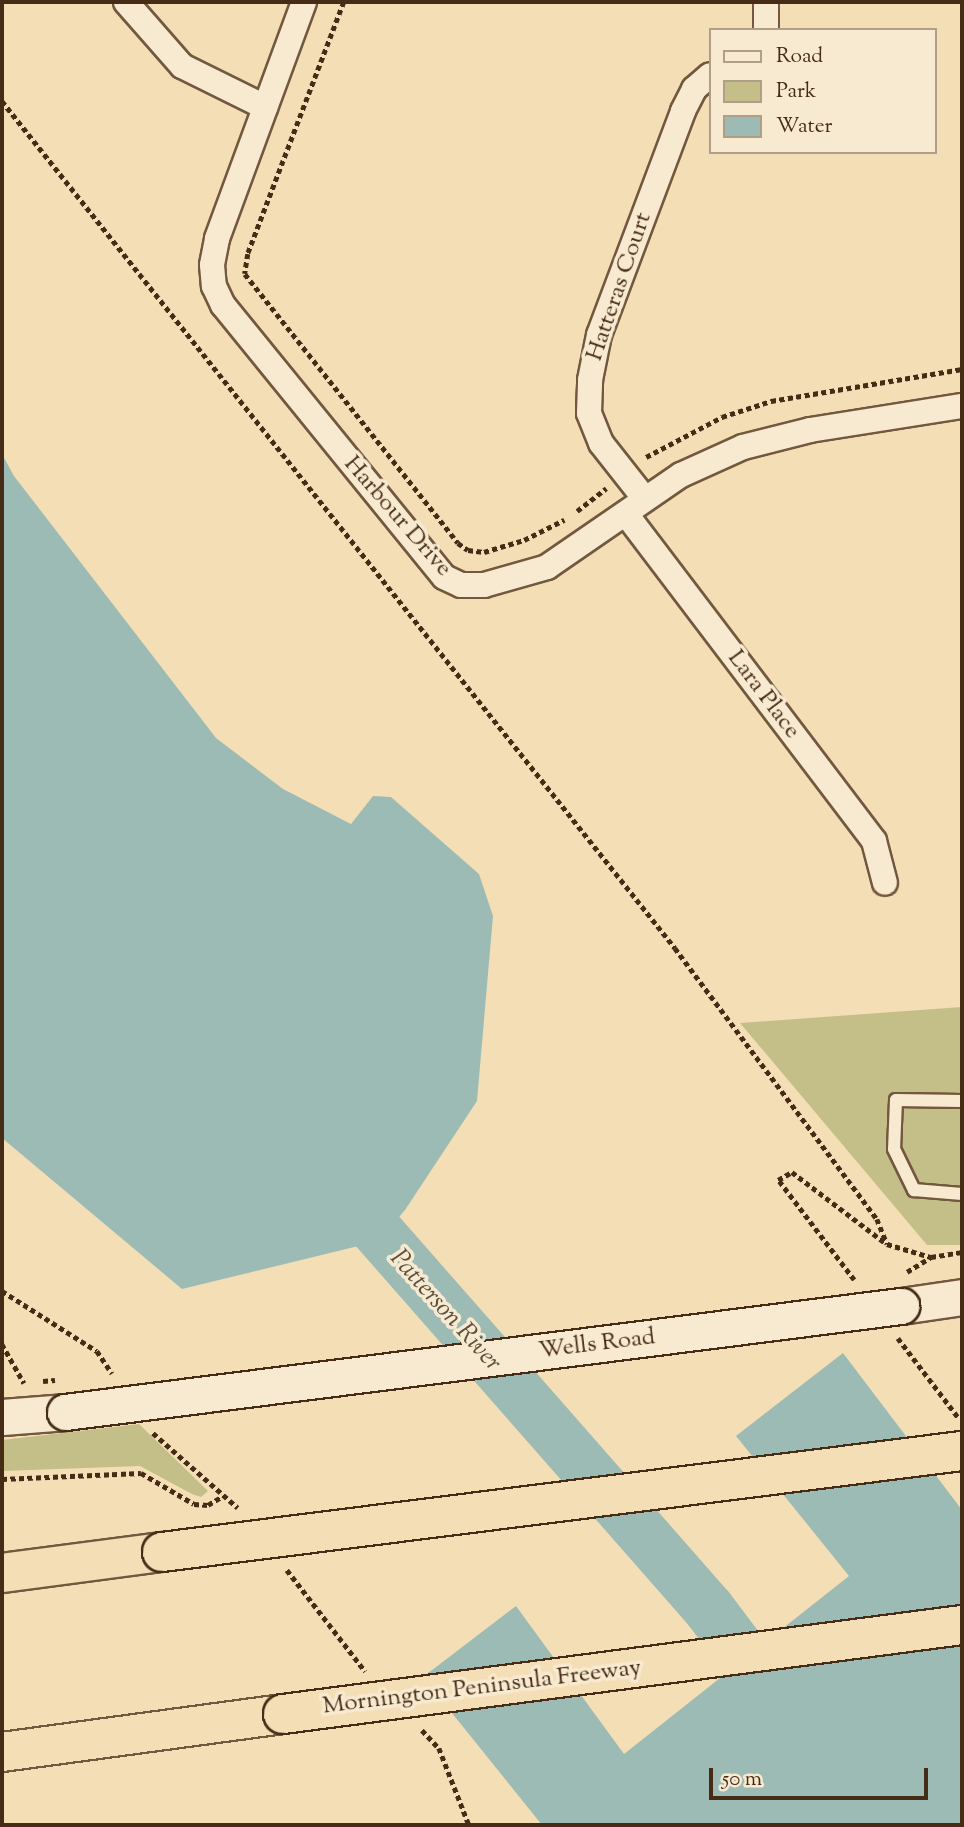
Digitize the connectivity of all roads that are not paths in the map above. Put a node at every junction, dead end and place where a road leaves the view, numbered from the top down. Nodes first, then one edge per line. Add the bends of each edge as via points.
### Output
1 (126, 2) edge
2 (304, 2) edge
3 (766, 2) edge
4 (766, 28) edge
5 (708, 77) edge
6 (265, 107) junction
7 (962, 406) edge
8 (635, 506) junction
9 (885, 883) dead end
10 (962, 1101) edge
11 (962, 1195) edge
12 (962, 1297) edge
13 (2, 1417) edge
14 (962, 1451) edge
15 (2, 1573) edge
16 (962, 1625) edge
17 (2, 1752) edge

1 - 6 street via 182,66
2 - 6 street, Harbour Drive
3 - 4 street
5 - 8 street, Hatteras Court via 694,89 683,111 599,335 590,380 589,413
6 - 8 street, Harbour Drive via 213,253 214,286 223,305 438,572 453,582 472,586 517,578 562,559
7 - 8 street, Harbour Drive via 810,430 743,447 681,475
8 - 9 street, Lara Place via 874,841
10 - 11 lane via 896,1100 894,1149 914,1190
12 - 13 main road, Wells Road, bridge
14 - 15 highway, bridge
16 - 17 highway, Mornington Peninsula Freeway, bridge

